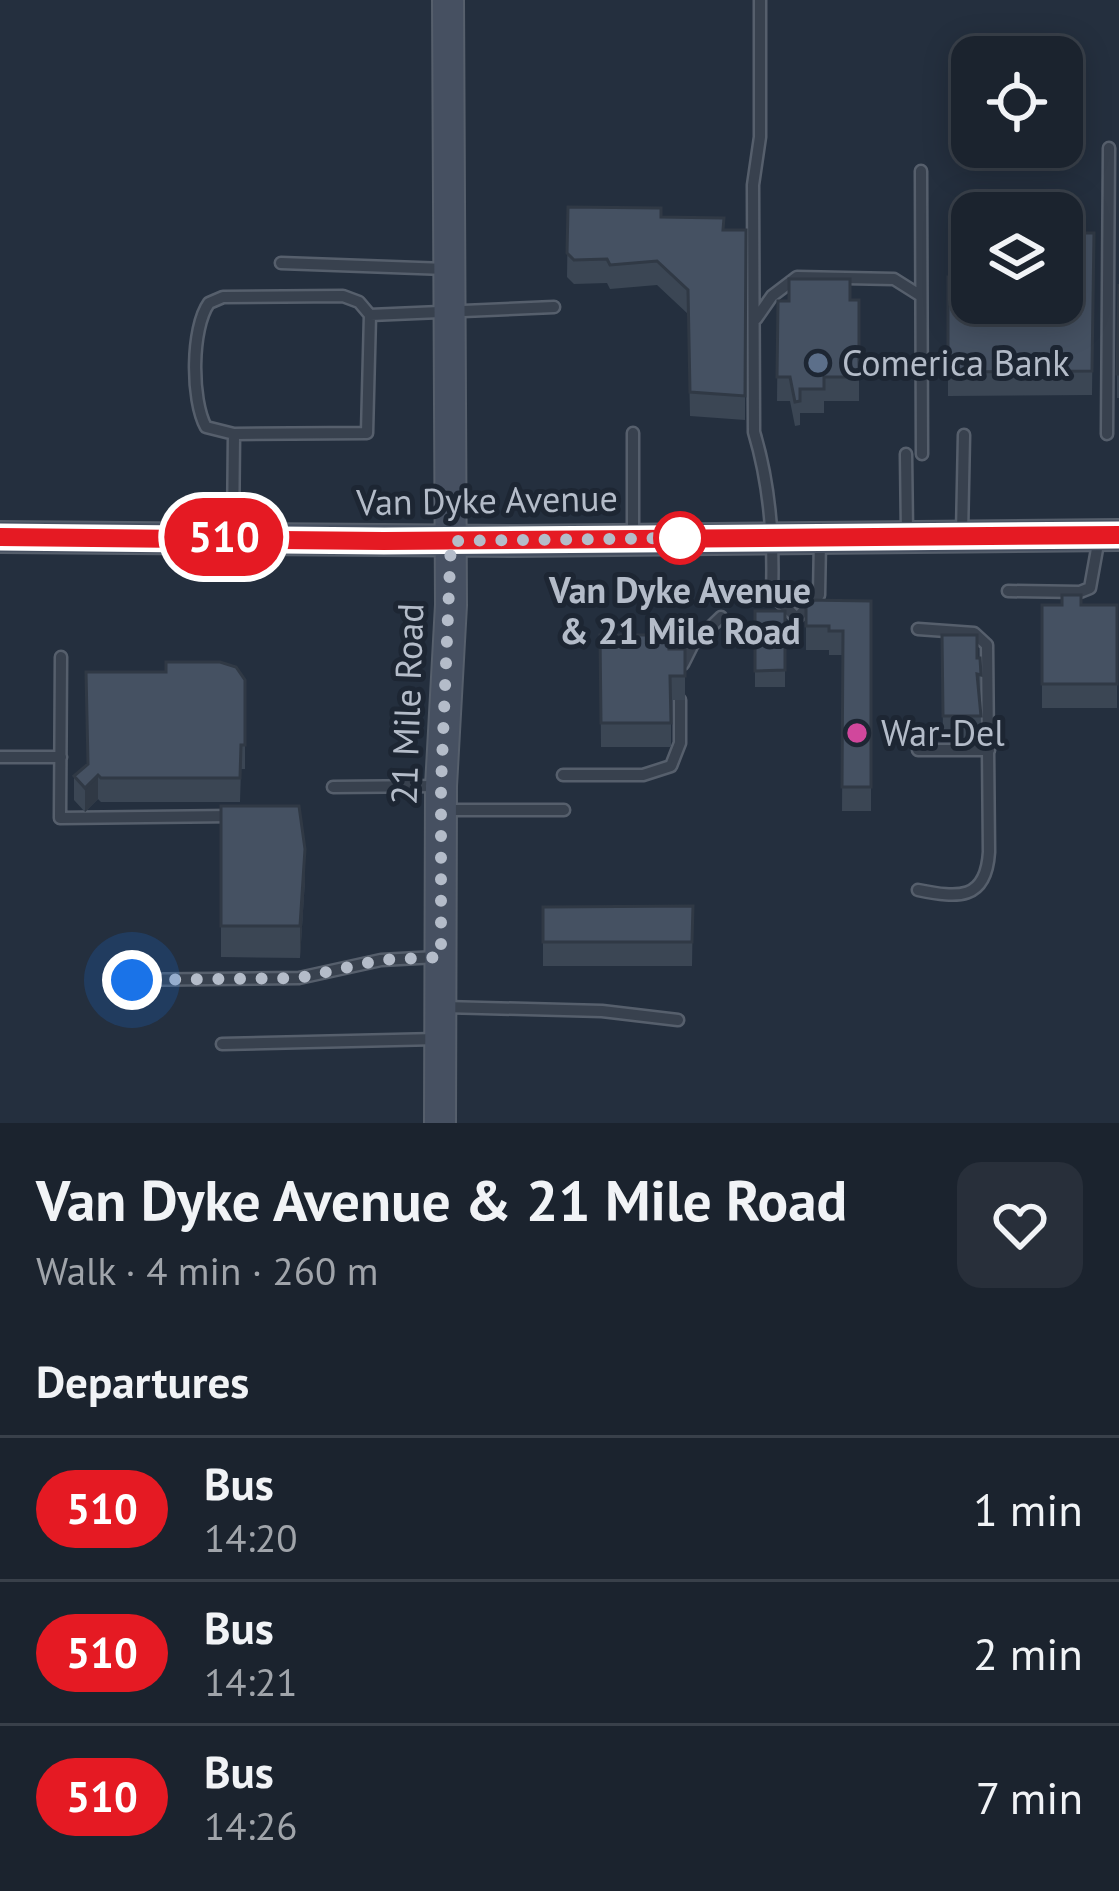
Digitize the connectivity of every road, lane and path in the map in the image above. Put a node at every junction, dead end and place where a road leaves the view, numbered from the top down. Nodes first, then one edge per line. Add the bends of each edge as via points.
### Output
1 (448, 0) edge
2 (760, 0) edge
3 (1109, 148) dead end
4 (921, 171) dead end
5 (281, 262) dead end
6 (449, 269) junction
7 (921, 296) junction
8 (554, 307) dead end
9 (451, 312) junction
10 (370, 315) junction
11 (754, 325) junction
12 (633, 433) dead end
13 (234, 434) junction
14 (1107, 434) dead end
15 (964, 435) dead end
16 (906, 454) dead end
17 (922, 454) dead end
18 (907, 535) junction
19 (1109, 535) edge
20 (233, 537) junction
21 (634, 537) junction
22 (820, 537) junction
23 (962, 537) junction
24 (0, 538) edge
25 (774, 538) junction
26 (451, 541) junction
27 (1008, 591) dead end
28 (721, 617) dead end
29 (918, 629) dead end
30 (61, 657) dead end
31 (680, 673) edge
32 (680, 700) dead end
33 (918, 750) dead end
34 (989, 750) junction
35 (0, 757) edge
36 (61, 757) junction
37 (563, 775) dead end
38 (333, 787) dead end
39 (441, 798) junction
40 (563, 810) dead end
41 (237, 816) edge
42 (918, 890) dead end
43 (441, 957) junction
44 (122, 980) dead end
45 (441, 1007) junction
46 (678, 1020) dead end
47 (440, 1039) junction
48 (223, 1044) dead end
49 (440, 1123) edge

1 - 6 street, 21 Mile Road
2 - 11 lane
3 - 14 lane
4 - 7 lane
5 - 6 lane
6 - 9 street, 21 Mile Road
7 - 11 lane via 894,279 797,278 772,296
7 - 17 lane
8 - 9 lane
9 - 10 lane
9 - 26 street, 21 Mile Road
10 - 13 lane via 367,433
10 - 13 lane via 343,296 209,303 196,331 198,413 206,428
11 - 25 lane via 754,432
12 - 21 lane
13 - 20 lane
15 - 23 lane
16 - 18 lane
18 - 22 street, Van Dyke Avenue
18 - 23 street, Van Dyke Avenue
19 - 23 street, Van Dyke Avenue
19 - 27 lane via 1090,588
20 - 24 street, Van Dyke Avenue
20 - 26 street, Van Dyke Avenue
21 - 25 street, Van Dyke Avenue
21 - 26 street, Van Dyke Avenue
22 - 25 street, Van Dyke Avenue
22 - 25 lane via 819,595 797,617 772,594
26 - 39 street, 21 Mile Road
28 - 31 lane via 685,656
29 - 34 lane via 974,633 987,645
30 - 36 lane
32 - 37 lane via 671,766 643,775
33 - 34 lane
34 - 42 lane via 984,880 965,894
35 - 36 lane
36 - 41 lane via 60,818
38 - 39 lane
39 - 40 lane
39 - 43 street, 21 Mile Road
43 - 44 lane via 299,978
43 - 45 street, 21 Mile Road
45 - 46 lane
45 - 47 street, 21 Mile Road
47 - 48 lane
47 - 49 street, 21 Mile Road

